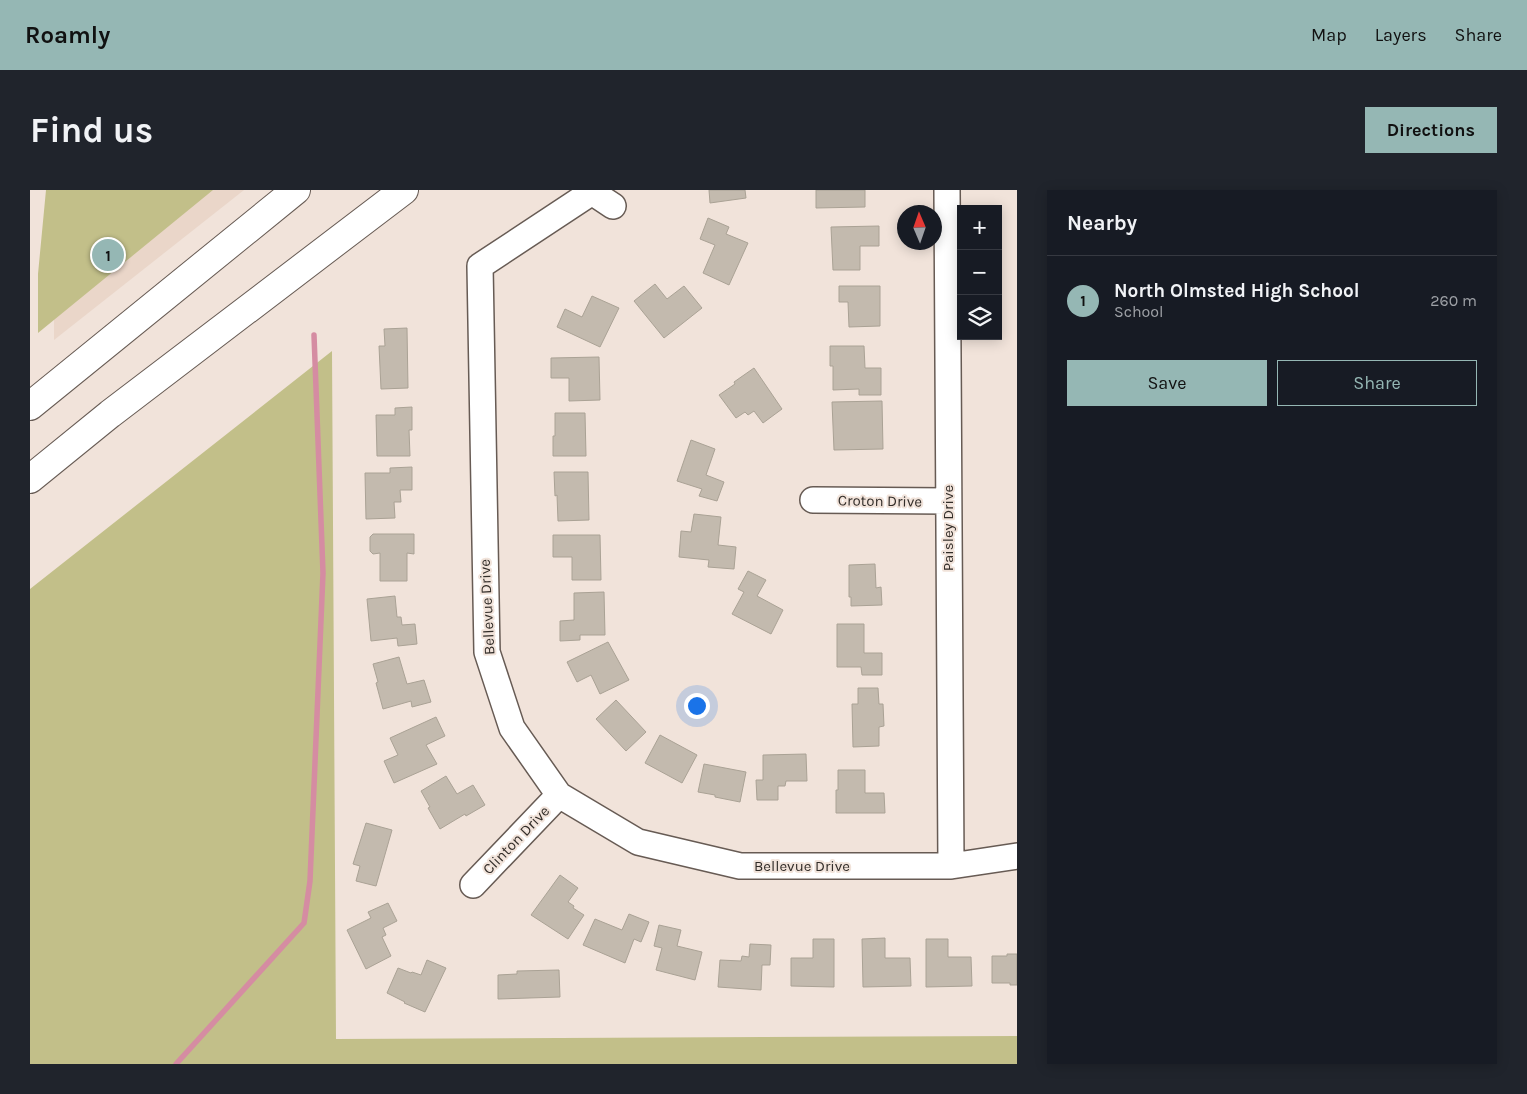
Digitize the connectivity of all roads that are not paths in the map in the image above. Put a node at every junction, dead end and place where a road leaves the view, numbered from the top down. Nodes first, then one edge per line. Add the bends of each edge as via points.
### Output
1 (296, 190) edge
2 (404, 190) edge
3 (946, 190) edge
4 (613, 206) dead end
5 (30, 406) edge
6 (30, 479) edge
7 (813, 500) dead end
8 (948, 501) junction
9 (559, 795) junction
10 (1017, 856) edge
11 (951, 866) junction
12 (473, 885) dead end

1 - 5 highway
2 - 6 highway via 110,414
3 - 8 street, Paisley Drive
4 - 9 street, Bellevue Drive via 592,192 480,266 486,652 512,728
7 - 8 street, Croton Drive
8 - 11 street, Paisley Drive
9 - 11 street, Bellevue Drive via 638,842 740,866
9 - 12 street, Clinton Drive
10 - 11 street, Bellevue Drive

